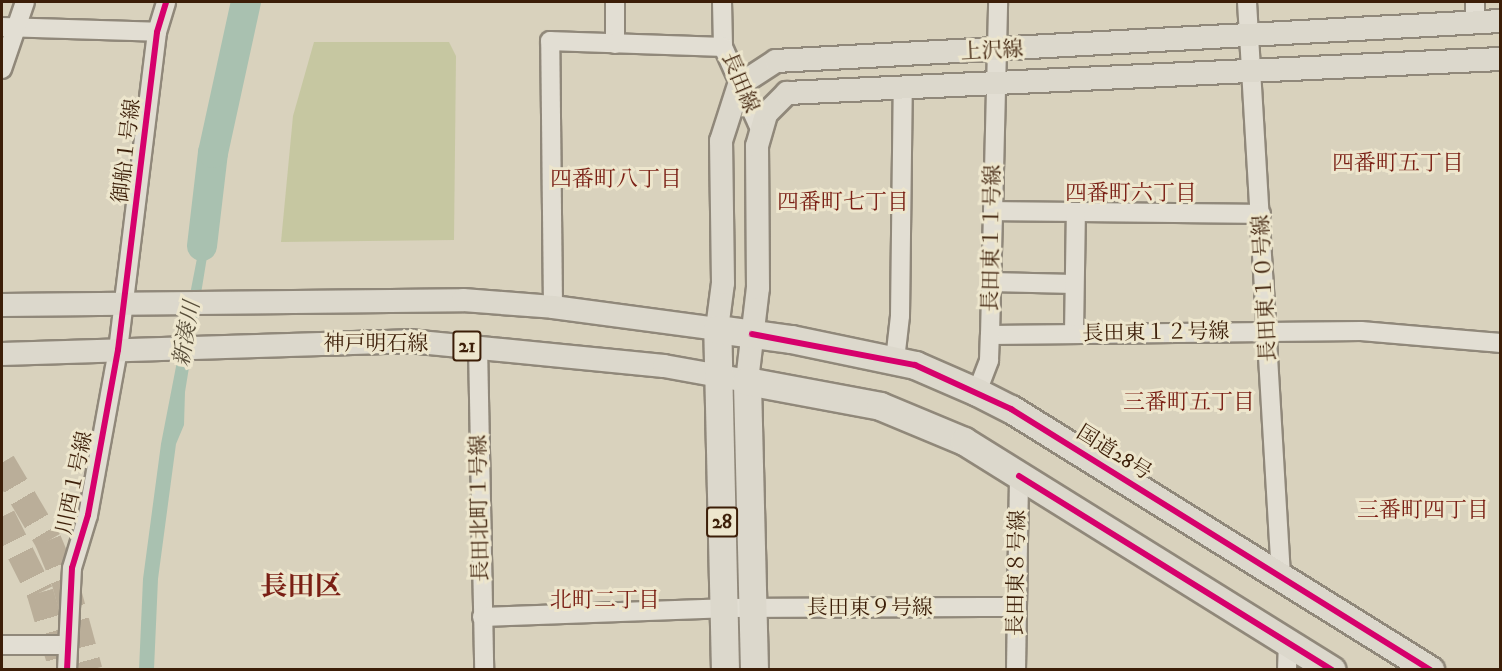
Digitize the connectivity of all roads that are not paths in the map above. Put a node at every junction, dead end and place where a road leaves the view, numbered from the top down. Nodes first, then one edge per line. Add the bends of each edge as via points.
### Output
1 (25, 2) edge
2 (166, 2) edge
3 (615, 2) edge
4 (722, 2) edge
5 (998, 2) edge
6 (1247, 2) edge
7 (1475, 12) edge
8 (1500, 21) edge
9 (8, 27) edge
10 (157, 32) junction
11 (1250, 37) junction
12 (615, 44) junction
13 (723, 47) junction
14 (998, 51) junction
15 (1500, 59) edge
16 (2, 69) edge
17 (1252, 71) junction
18 (995, 81) junction
19 (739, 85) junction
20 (903, 86) junction
21 (760, 129) junction
22 (993, 211) junction
23 (1076, 212) junction
24 (1261, 214) junction
25 (991, 282) junction
26 (1074, 284) junction
27 (134, 304) junction
28 (2, 305) edge
29 (553, 308) junction
30 (717, 329) junction
31 (1268, 332) junction
32 (752, 334) junction
33 (1074, 334) junction
34 (990, 335) junction
35 (1500, 343) edge
36 (478, 346) junction
37 (127, 350) junction
38 (2, 354) edge
39 (895, 360) junction
40 (717, 374) junction
41 (747, 381) junction
42 (977, 392) junction
43 (1019, 476) junction
44 (1281, 576) junction
45 (1015, 607) junction
46 (724, 608) junction
47 (752, 609) junction
48 (482, 617) junction
49 (1288, 642) junction
50 (2, 645) edge
51 (67, 645) junction
52 (67, 669) edge
53 (484, 669) edge
54 (725, 669) edge
55 (754, 669) edge
56 (1016, 669) edge
57 (1287, 669) edge
58 (1332, 669) edge
59 (1431, 669) edge

1 - 9 street
2 - 10 street, 御船１号線
3 - 12 street
4 - 13 street, 長田線
5 - 14 street, 長田東１１号線
6 - 11 street, 長田東１０号線
7 - 8 main road, 上沢線
7 - 11 main road, 上沢線
9 - 10 street
9 - 16 street
10 - 27 street, 御船１号線
11 - 14 main road, 上沢線
11 - 17 street, 長田東１０号線
12 - 13 street
12 - 29 street via 550,41
13 - 19 street, 長田線
14 - 18 street, 長田東１１号線
14 - 19 main road, 上沢線 via 789,57 766,66
15 - 17 main road, 上沢線
17 - 18 main road, 上沢線
17 - 24 street, 長田東１０号線
18 - 20 main road, 上沢線
18 - 22 street, 長田東１１号線
19 - 21 street, 長田線
19 - 30 main road via 721,141 723,287
20 - 21 main road, 上沢線 via 788,93 772,106
20 - 39 street via 900,316
21 - 32 main road, 上沢線 via 758,288
22 - 23 street
22 - 25 street, 長田東１１号線
23 - 24 street
23 - 26 street
24 - 31 street, 長田東１０号線
25 - 26 street
25 - 34 street, 長田東１１号線
26 - 33 street
27 - 28 main road, 神戸明石線 / 21
27 - 29 main road, 神戸明石線 / 21 via 463,300
27 - 37 street, 川西１号線
29 - 30 main road, 神戸明石線 / 21
30 - 32 highway, 国道28号
30 - 40 highway, 28
31 - 33 street, 長田東１２号線
31 - 35 street, 長田東１２号線 via 1396,332
31 - 44 street, 長田東１０号線
32 - 39 highway, 国道28号
32 - 41 main road, 上沢線
33 - 34 street, 長田東１２号線
34 - 42 street, 長田東１１号線 via 989,360
36 - 37 main road, 神戸明石線 / 21 via 410,341
36 - 40 main road, 神戸明石線 / 21
36 - 48 street, 長田北町１号線
37 - 38 main road, 神戸明石線 / 21
37 - 51 street, 川西１号線 via 72,568
39 - 42 highway, 国道28号 via 915,364
40 - 41 main road, 神戸明石線 / 21
40 - 46 highway, 28
41 - 43 highway via 880,406 964,441
41 - 47 highway, 28
42 - 44 highway, 国道28号 via 1011,409
43 - 45 street, 長田東８号線
43 - 49 highway
44 - 59 highway, 国道28号
45 - 47 street, 長田東９号線
45 - 56 street, 長田東８号線
46 - 47 street, 長田東９号線
46 - 48 street, 長田東９号線
46 - 54 highway, 28
47 - 55 highway, 28
48 - 53 street, 長田北町１号線
49 - 57 street
49 - 58 highway
50 - 51 street
51 - 52 street, 川西１号線

